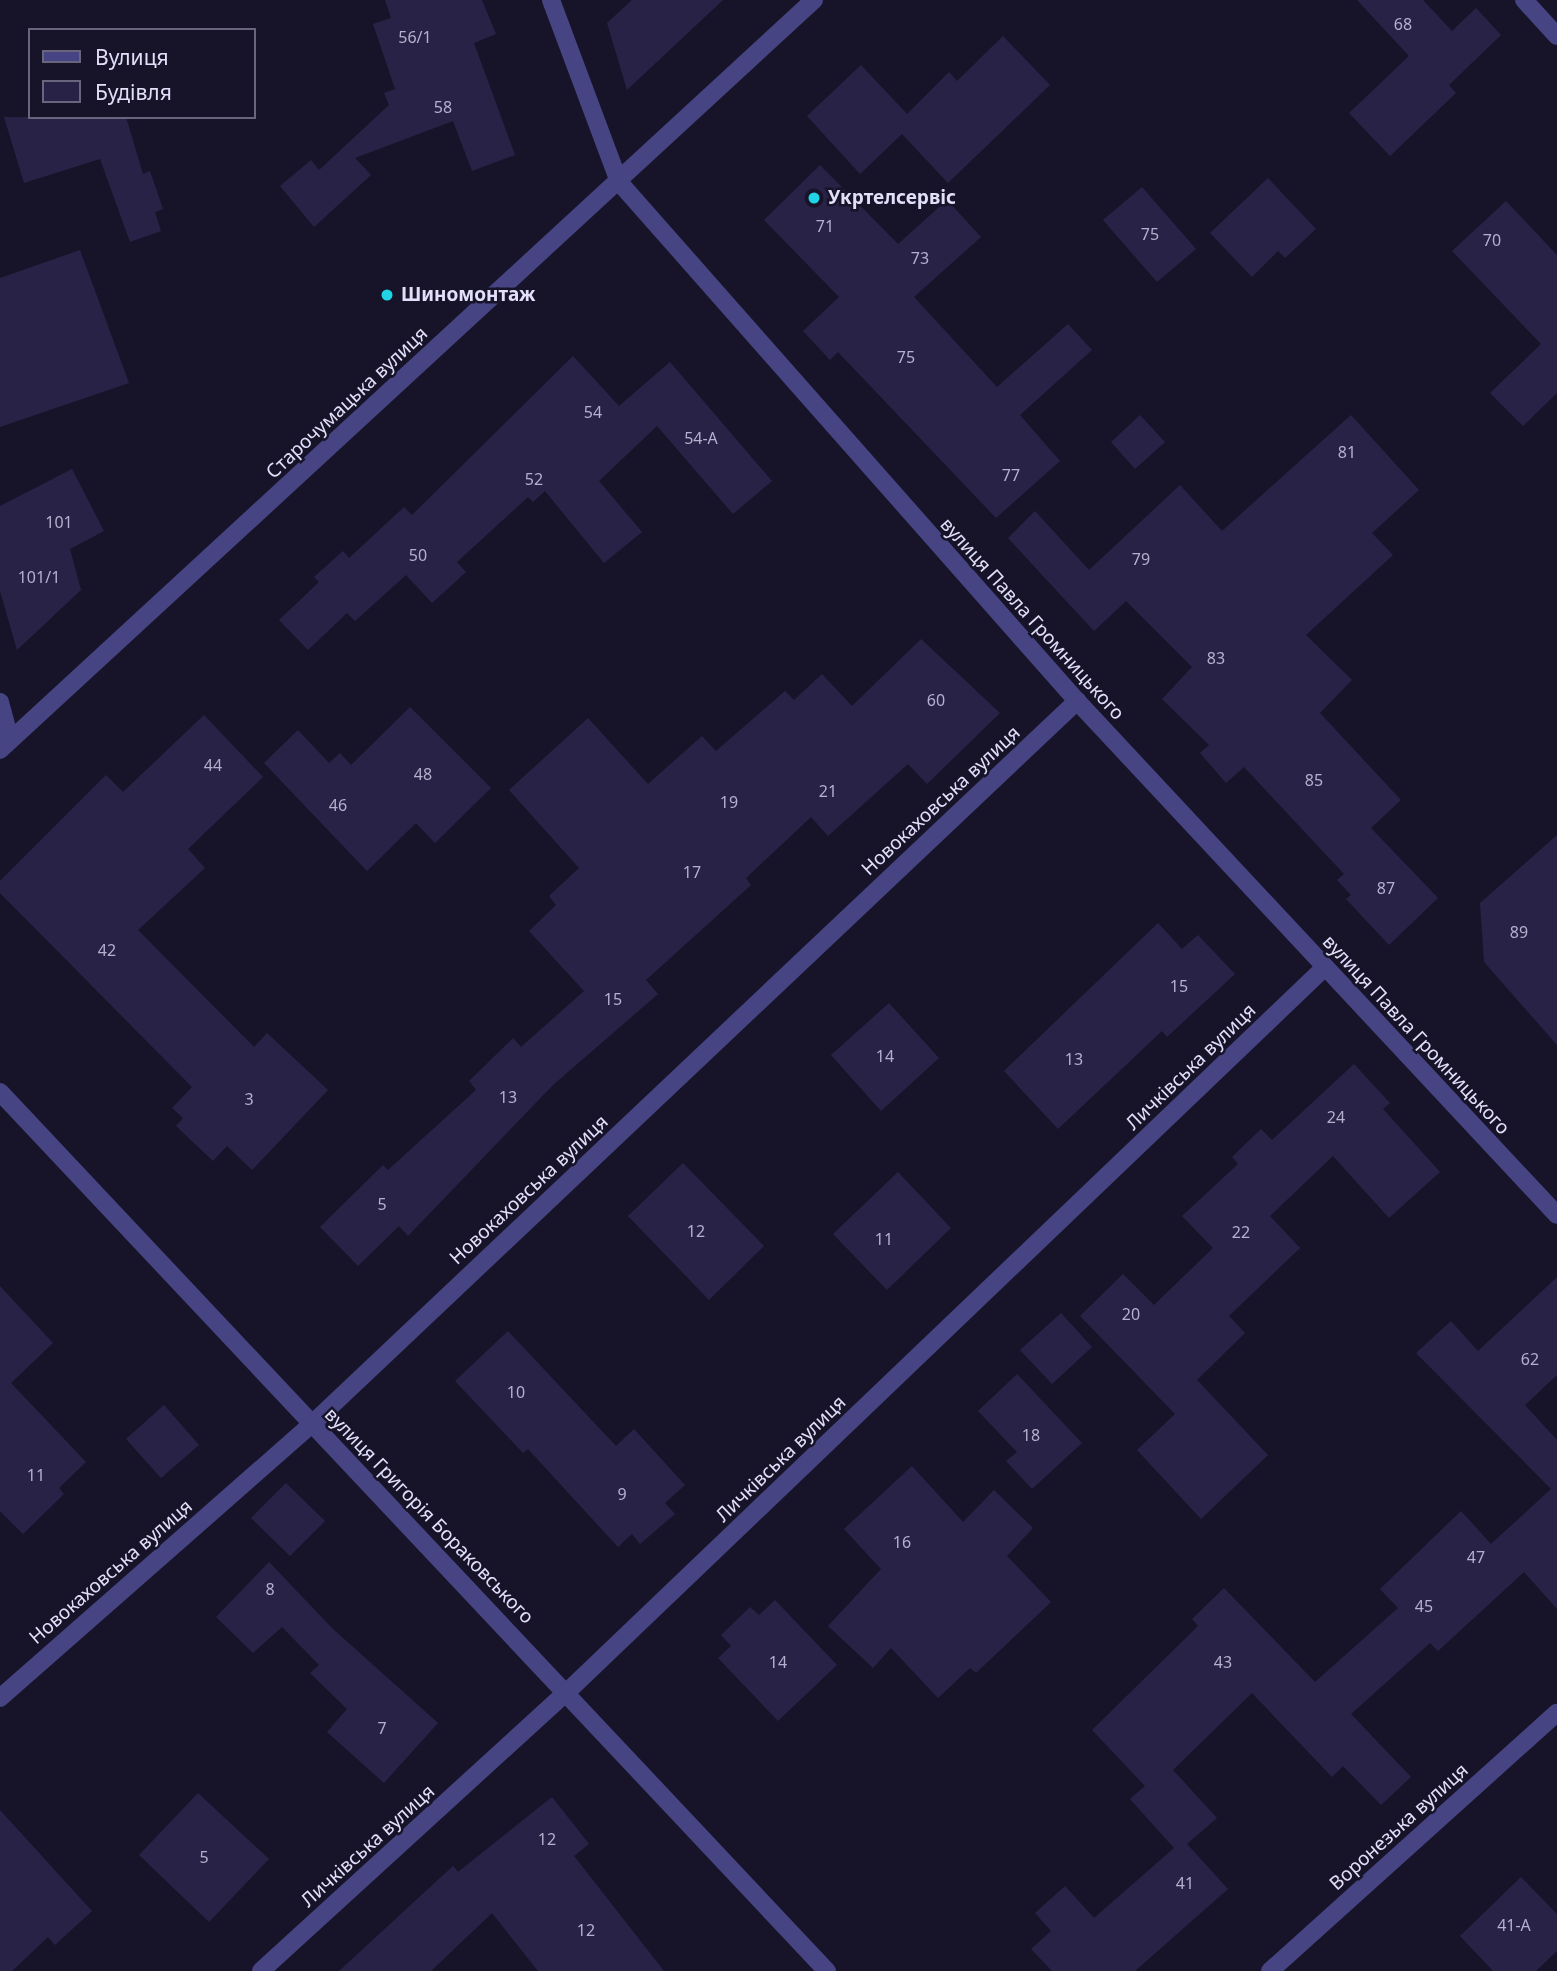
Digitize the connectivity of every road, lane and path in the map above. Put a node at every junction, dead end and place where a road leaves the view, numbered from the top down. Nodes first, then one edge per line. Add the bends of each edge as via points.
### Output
1 (551, 0) edge
2 (814, 0) edge
3 (1524, 0) edge
4 (1557, 36) edge
5 (619, 182) junction
6 (1077, 701) junction
7 (0, 702) edge
8 (5, 745) edge
9 (1324, 969) junction
10 (0, 1092) edge
11 (1557, 1215) edge
12 (312, 1424) junction
13 (568, 1691) junction
14 (0, 1698) edge
15 (1557, 1713) edge
16 (261, 1971) edge
17 (827, 1971) edge
18 (1270, 1971) edge

1 - 5 street, вулиця Павла Громницького
2 - 5 street, Старочумацька вулиця
3 - 4 street
5 - 6 street, вулиця Павла Громницького
5 - 8 street, Старочумацька вулиця
6 - 9 street, вулиця Павла Громницького
6 - 12 street, Новокаховська вулиця
7 - 8 street
9 - 11 street, вулиця Павла Громницького
9 - 13 street, Личківська вулиця
10 - 12 street, вулиця Григорія Бораковського
12 - 13 street, вулиця Григорія Бораковського
12 - 14 street, Новокаховська вулиця
13 - 16 street, Личківська вулиця
13 - 17 street, вулиця Григорія Бораковського
15 - 18 street, Воронезька вулиця

